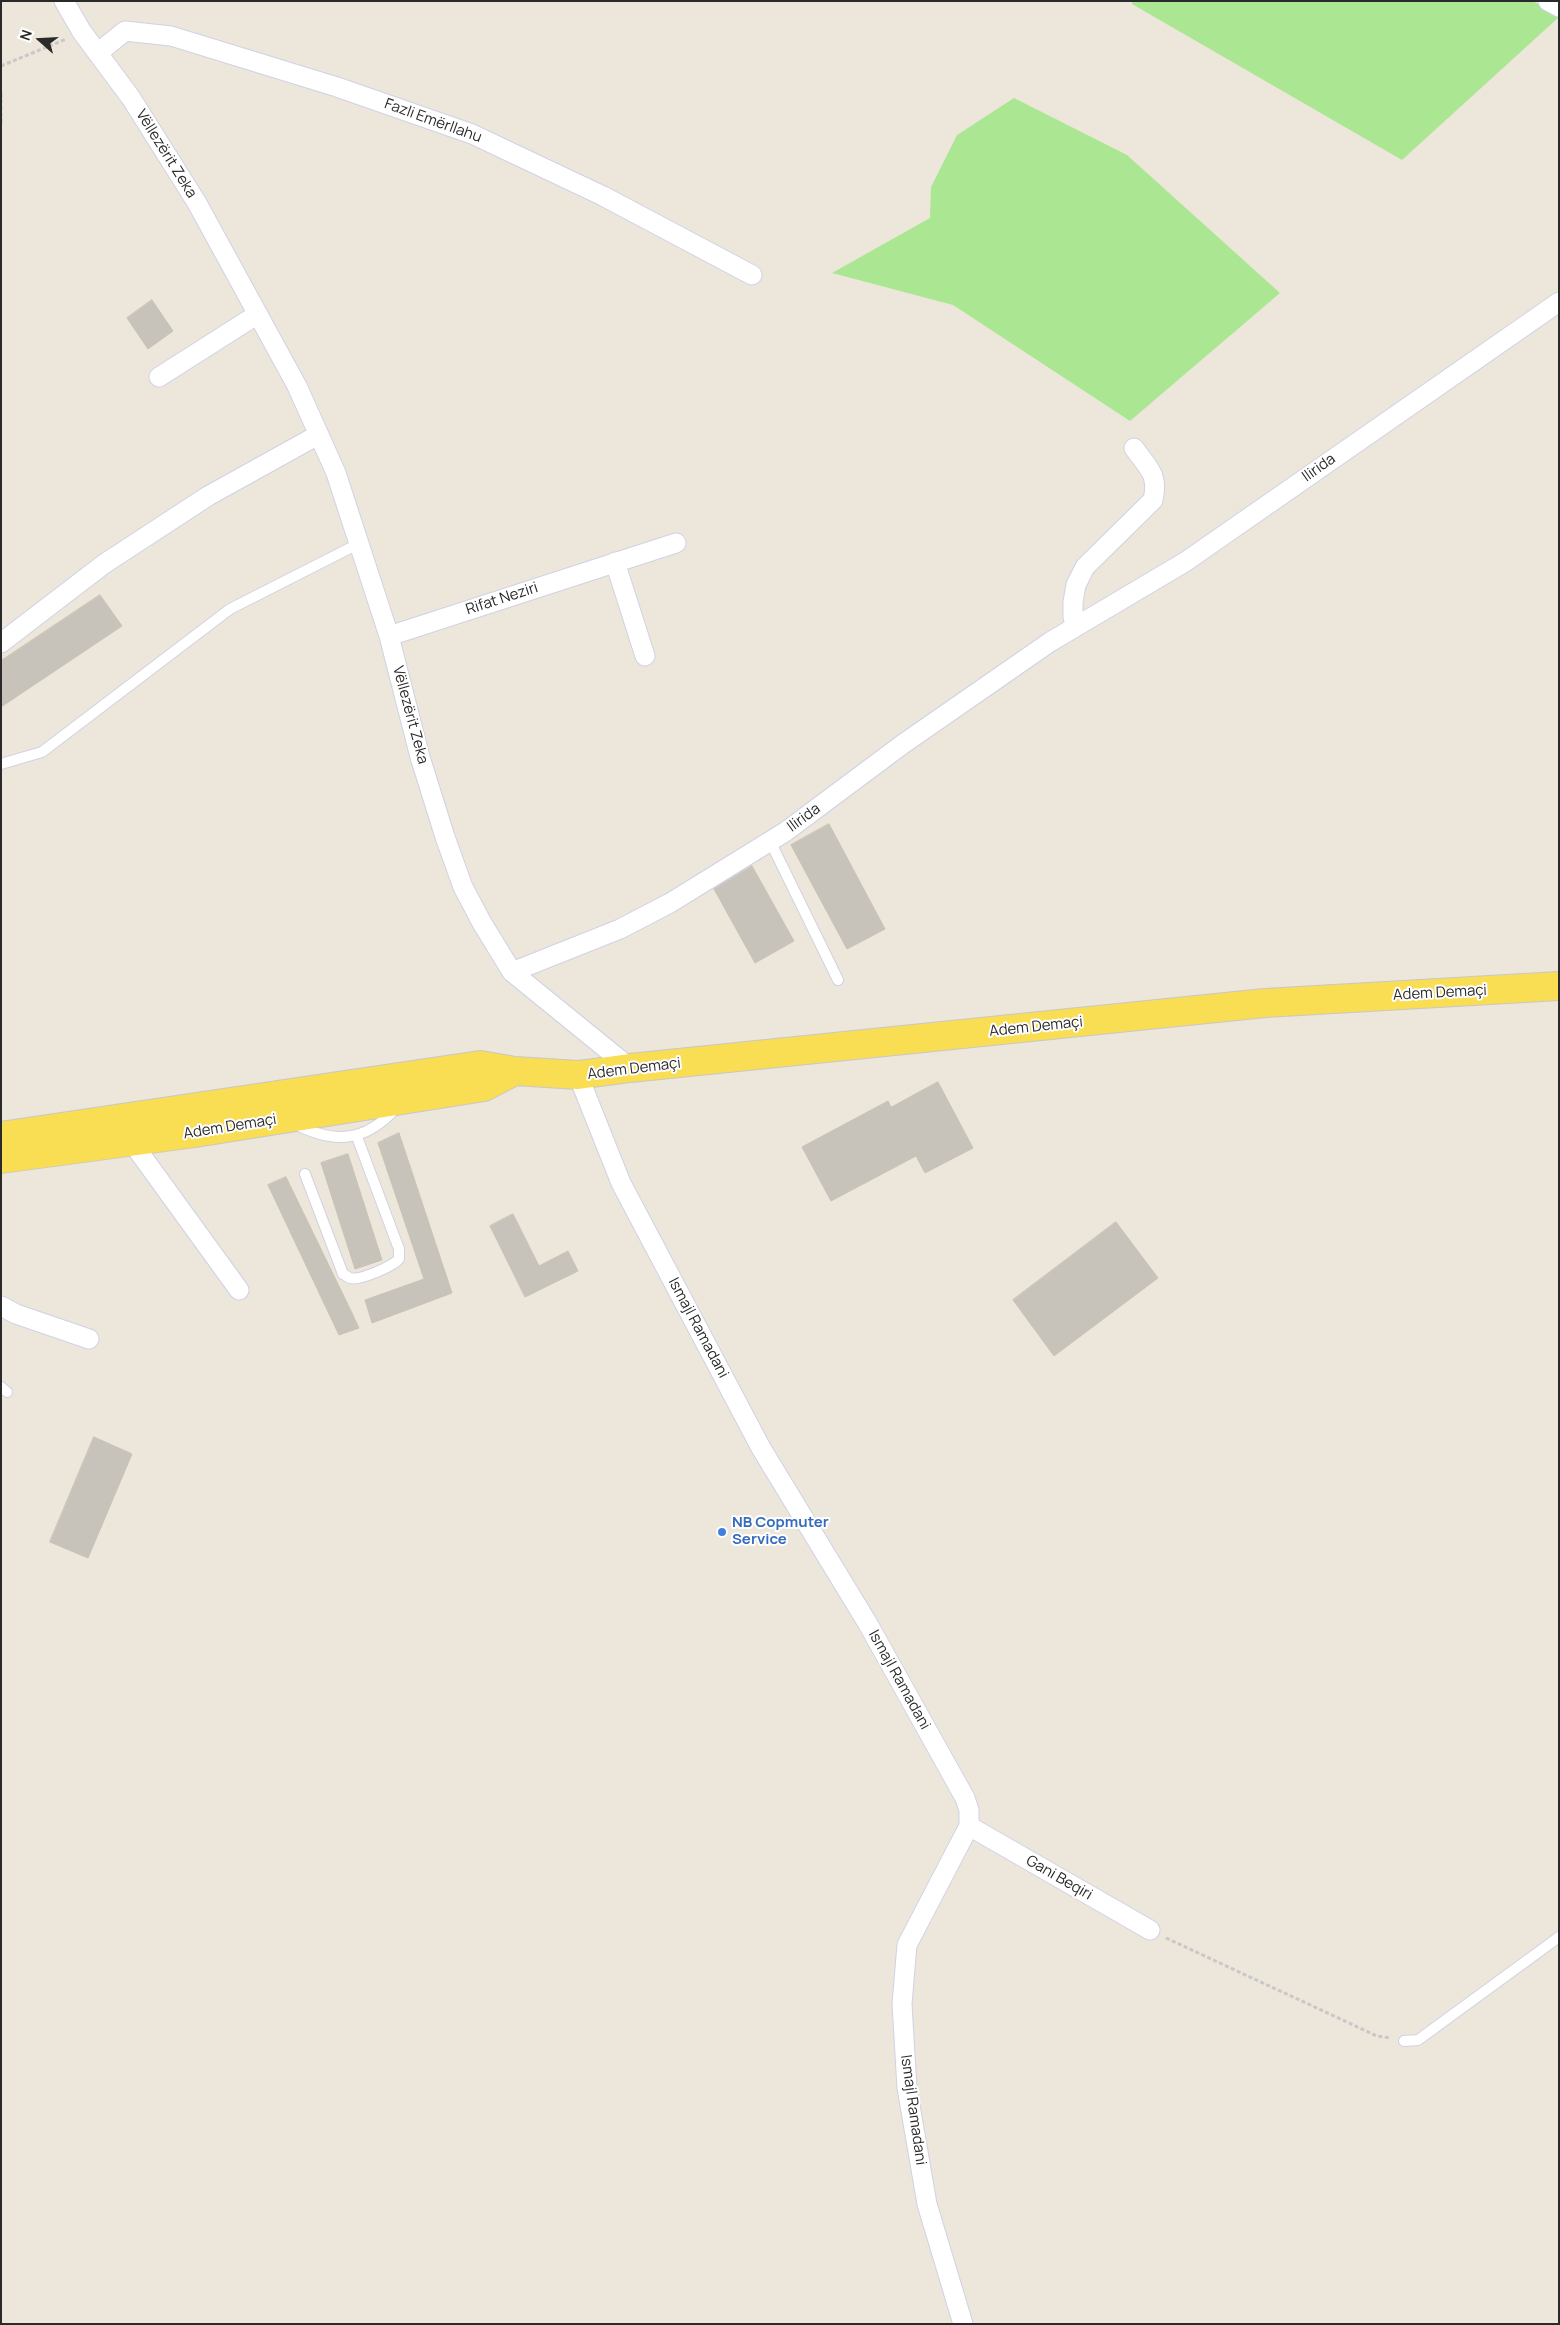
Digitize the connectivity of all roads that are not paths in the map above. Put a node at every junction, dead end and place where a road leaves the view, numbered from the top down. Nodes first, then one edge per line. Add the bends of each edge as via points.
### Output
1 (64, 1) edge
2 (1548, 1) edge
3 (1559, 7) edge
4 (99, 52) junction
5 (752, 275) dead end
6 (1559, 302) edge
7 (258, 314) junction
8 (159, 377) dead end
9 (318, 435) junction
10 (1134, 448) dead end
11 (676, 543) dead end
12 (358, 544) junction
13 (615, 562) junction
14 (1076, 627) junction
15 (389, 636) junction
16 (1, 643) edge
17 (645, 656) dead end
18 (1, 764) edge
19 (770, 841) junction
20 (512, 972) junction
21 (838, 980) dead end
22 (1559, 986) edge
23 (630, 1068) junction
24 (515, 1071) junction
25 (578, 1075) junction
26 (403, 1100) junction
27 (284, 1118) junction
28 (1, 1136) edge
29 (357, 1137) junction
30 (131, 1141) junction
31 (1, 1159) edge
32 (305, 1174) dead end
33 (239, 1290) dead end
34 (1, 1306) edge
35 (89, 1339) dead end
36 (969, 1826) junction
37 (1150, 1930) road end
38 (1559, 1937) edge
39 (1404, 2041) road end
40 (963, 2324) edge

1 - 4 street, Vëllezërit Zeka via 82,32
2 - 3 street
4 - 5 street, Fazli Emërllahu via 125,31 171,36 337,87 472,134 602,196
4 - 7 street, Vëllezërit Zeka via 197,203
6 - 14 street, Ilirida via 1185,562
7 - 8 street
7 - 9 street, Vëllezërit Zeka via 297,386
9 - 12 street, Vëllezërit Zeka via 336,473
9 - 16 street via 208,496 104,564
10 - 14 street via 1154,476 1157,485 1153,500 1085,567 1076,585 1073,602 1072,617
11 - 13 street, Rifat Neziri
12 - 15 street, Vëllezërit Zeka
12 - 18 lane via 230,609 42,752
13 - 15 street, Rifat Neziri
13 - 17 street
14 - 19 street, Ilirida via 911,738
15 - 20 street, Vëllezërit Zeka via 445,837 464,887
19 - 20 street, Ilirida via 670,903 620,929
19 - 21 lane
20 - 23 street, Vëllezërit Zeka
22 - 23 main road, Adem Demaçi via 1265,1003
23 - 25 main road, Adem Demaçi
24 - 25 main road, Adem Demaçi
24 - 26 main road, Adem Demaçi via 484,1087
24 - 28 main road, Adem Demaçi via 480,1065
25 - 36 street, Ismajl Ramadani via 621,1183 761,1448 868,1624 965,1798
26 - 27 main road, Adem Demaçi
26 - 29 lane via 378,1125
27 - 29 lane via 329,1137
27 - 30 main road, Adem Demaçi
29 - 32 lane via 399,1249 399,1259 394,1265 357,1278 343,1274
30 - 31 main road, Adem Demaçi
30 - 33 street
34 - 35 street
36 - 37 street, Gani Beqiri
36 - 40 street, Ismajl Ramadani via 907,1945 902,2004 907,2088 927,2204
38 - 39 lane via 1418,2040

